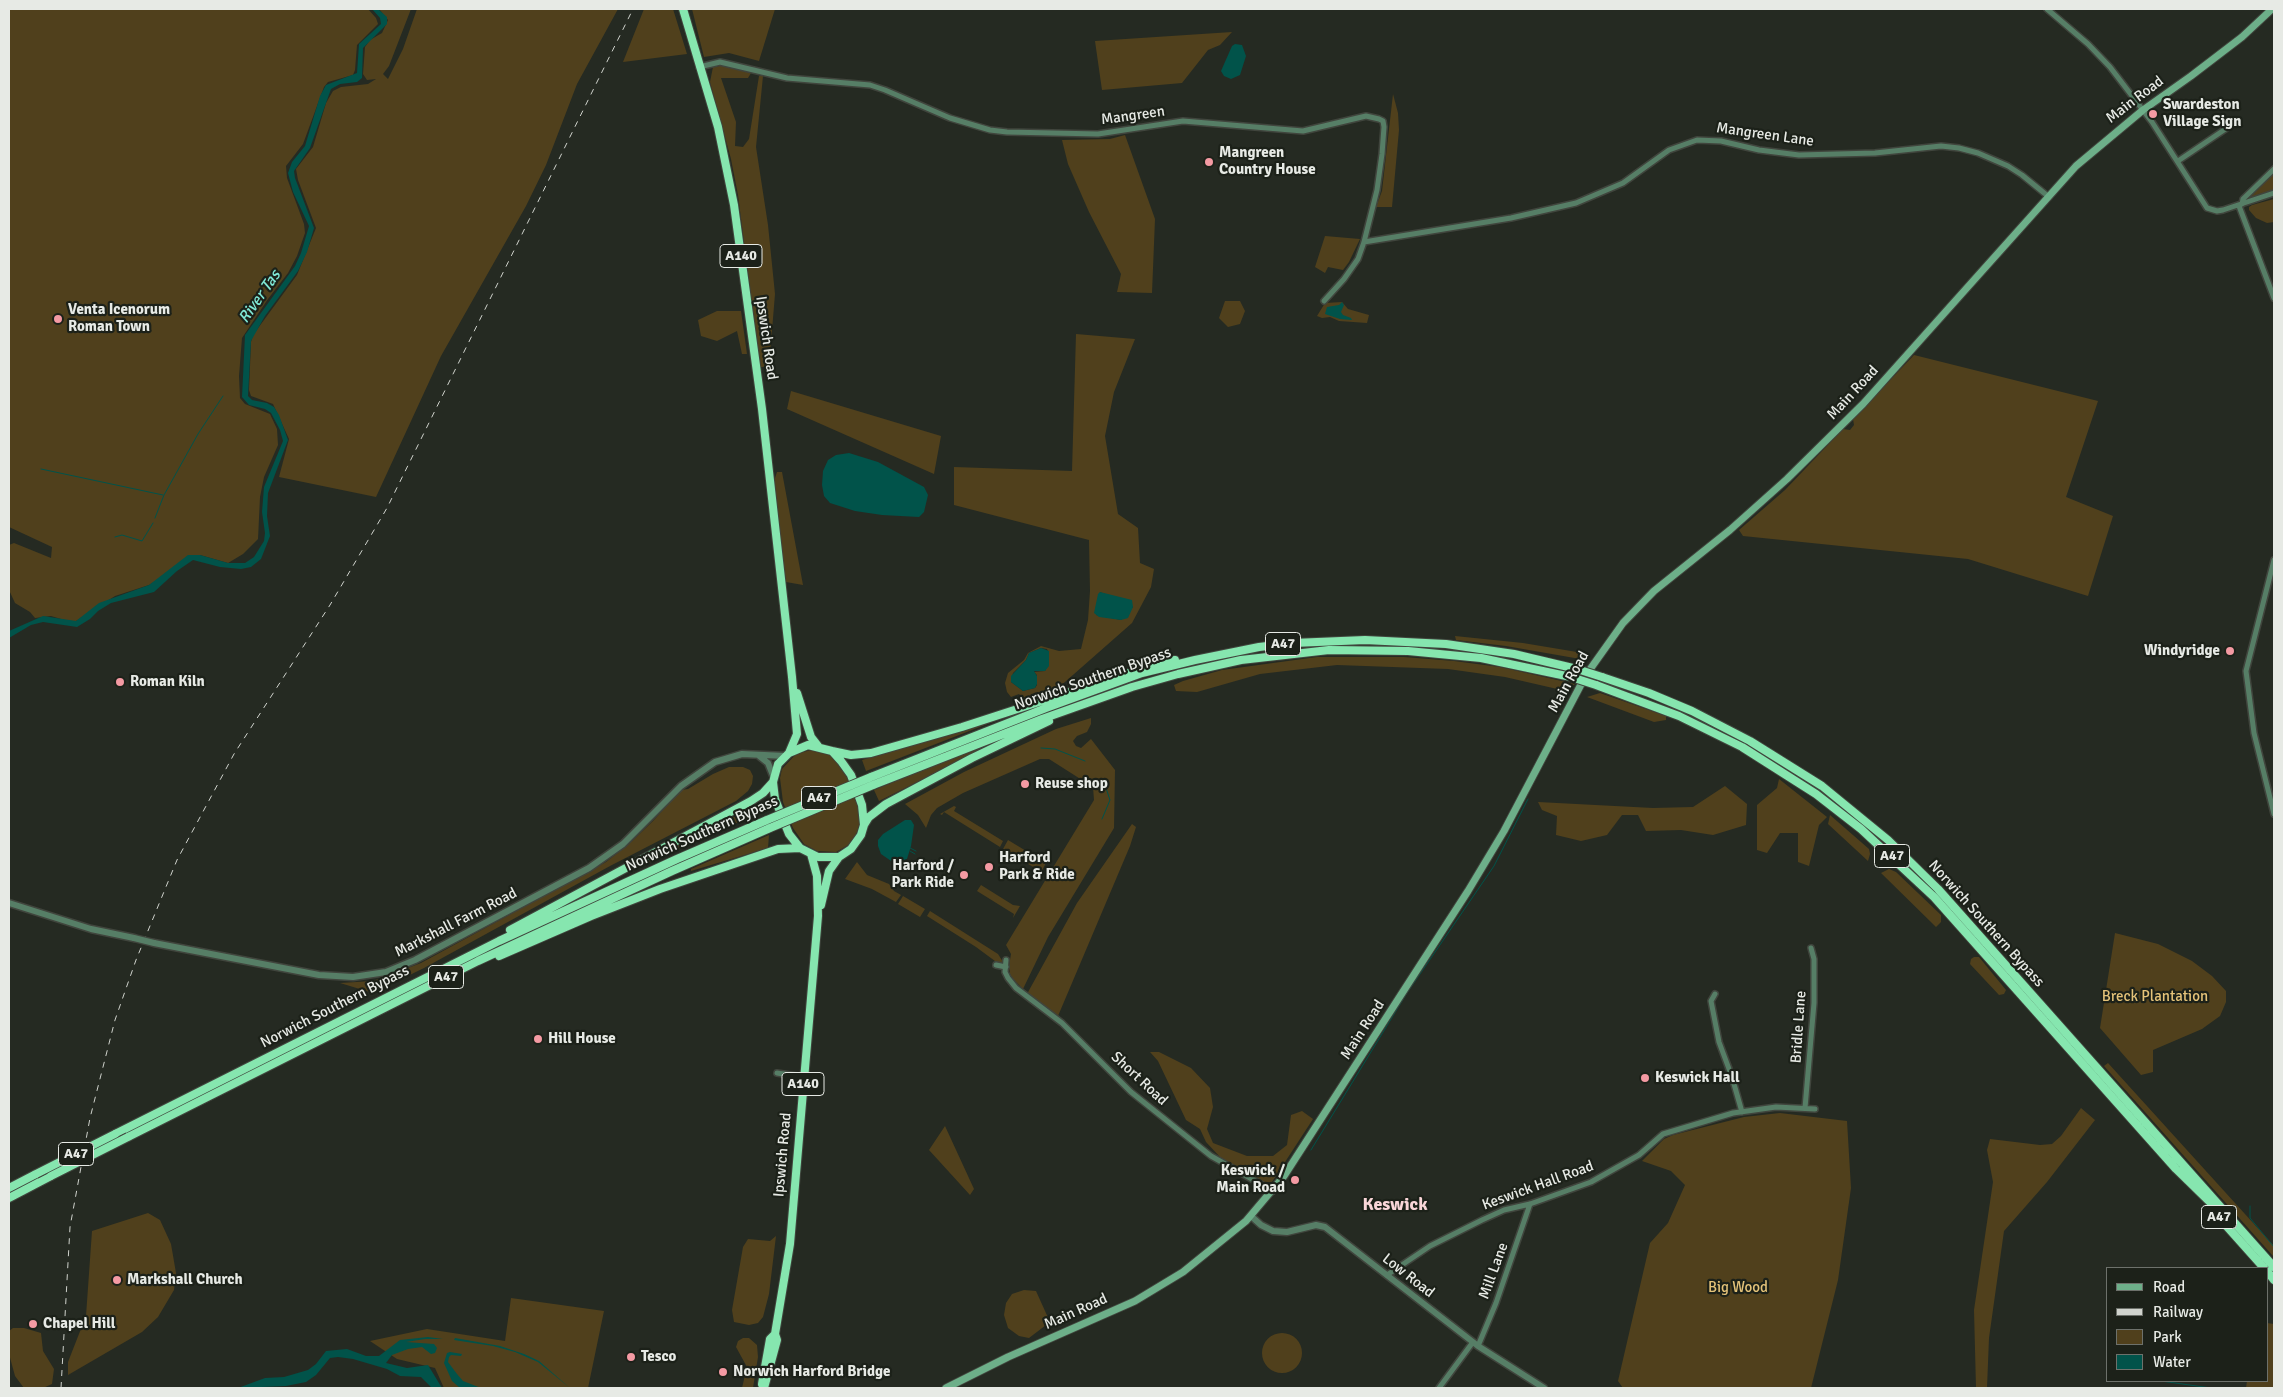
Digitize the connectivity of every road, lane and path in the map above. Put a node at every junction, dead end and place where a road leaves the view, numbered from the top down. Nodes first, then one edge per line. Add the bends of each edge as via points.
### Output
1 (683, 9) edge
2 (2047, 9) edge
3 (2272, 9) edge
4 (699, 67) junction
5 (2143, 110) junction
6 (2228, 128) dead end
7 (2178, 161) junction
8 (2274, 169) edge
9 (2274, 194) edge
10 (2049, 197) junction
11 (2240, 205) junction
12 (1364, 242) junction
13 (2274, 298) edge
14 (1324, 301) dead end
15 (2274, 560) edge
16 (1260, 648) junction
17 (1178, 674) junction
18 (792, 677) junction
19 (818, 746) junction
20 (832, 751) junction
21 (755, 754) junction
22 (788, 754) junction
23 (774, 780) junction
24 (2274, 814) edge
25 (864, 825) junction
26 (800, 848) junction
27 (811, 854) junction
28 (839, 857) junction
29 (9, 903) edge
30 (818, 916) junction
31 (1811, 948) dead end
32 (996, 965) dead end
33 (411, 983) junction
34 (1716, 994) dead end
35 (382, 1008) junction
36 (777, 1073) dead end
37 (1731, 1076) junction
38 (803, 1077) junction
39 (1719, 1080) dead end
40 (1805, 1108) junction
41 (1815, 1109) dead end
42 (1742, 1112) junction
43 (9, 1188) edge
44 (1273, 1191) junction
45 (9, 1198) edge
46 (1530, 1204) junction
47 (1251, 1216) junction
48 (2265, 1265) edge
49 (2274, 1266) edge
50 (1387, 1276) junction
51 (1475, 1344) junction
52 (763, 1388) edge
53 (946, 1388) edge
54 (1439, 1388) edge
55 (1544, 1388) edge

1 - 4 highway, Ipswich Road / A140
2 - 5 street via 2099,54
3 - 5 main road, Main Road via 2234,42
4 - 12 street, Mangreen via 720,62 787,78 870,86 950,118 1007,132 1098,134 1183,121 1303,131 1373,117 1383,122 1384,138 1378,190
4 - 18 highway, Ipswich Road / A140 via 718,127 734,205 762,409
5 - 7 street
5 - 10 main road, Main Road via 2076,166
6 - 7 street
7 - 11 street via 2207,208 2217,211
8 - 11 street
9 - 11 street
10 - 12 street, Mangreen Lane via 2008,166 1959,148 1941,146 1875,153 1799,155 1721,141 1697,140 1670,150 1623,183 1576,203 1511,218
10 - 44 main road, Main Road via 1863,404 1787,479 1643,601 1612,637 1586,675 1504,831 1468,891
11 - 13 street
12 - 14 street, Mangreen via 1358,259
15 - 24 street via 2246,668 2256,740
16 - 20 highway, A47 via 1211,652 1156,664 871,753 851,755
16 - 33 highway, Norwich Southern Bypass / A47, bridge via 1142,674 871,776 588,899
16 - 48 highway, Norwich Southern Bypass / A47, bridge via 1365,640 1446,644 1514,654 1577,669 1649,693 1750,741 1822,786 1888,840 1944,896
17 - 25 highway, A47 via 1048,721 886,804
17 - 35 highway, Norwich Southern Bypass / A47, bridge via 1042,719 770,828 575,915
17 - 48 highway, Norwich Southern Bypass / A47, bridge via 1284,654 1364,649 1474,657 1596,684 1679,716 1742,747 1816,794 1861,829 1934,898
18 - 19 highway, Ipswich Road / A140 via 811,738
18 - 22 highway, Ipswich Road / A140 via 797,734
19 - 20 highway
19 - 22 highway via 802,746
20 - 25 highway via 851,775 862,805
21 - 22 street, Markshall Farm Road
21 - 23 street via 768,763
21 - 29 street, Markshall Farm Road, bridge via 735,754 703,769 681,786 633,836 596,863 423,956 386,972 353,977 319,975 154,943
22 - 23 highway via 778,764
23 - 26 highway via 775,799 781,816
23 - 33 highway, A47 via 751,801
25 - 28 highway via 857,842
26 - 27 highway
26 - 35 highway, A47 via 778,849 660,889
27 - 28 highway via 824,858
27 - 30 highway, Ipswich Road / A140 via 817,876
28 - 30 highway, Ipswich Road / A140 via 829,870
30 - 38 highway, Ipswich Road / A140
31 - 40 street, Bridle Lane via 1814,1003
32 - 44 street, Short Road via 1006,964 1008,978 1016,988 1062,1023 1131,1092 1211,1156
33 - 43 highway, Norwich Southern Bypass / A47, bridge
34 - 37 street via 1711,1001 1719,1042
35 - 45 highway, Norwich Southern Bypass / A47, bridge
36 - 38 street
37 - 39 street
37 - 42 street
38 - 52 highway, Ipswich Road / A140 via 790,1244
40 - 41 street, Keswick Hall Road
40 - 42 street, Keswick Hall Road
42 - 46 street, Keswick Hall Road via 1663,1134 1639,1155 1591,1182
44 - 47 main road, Main Road
46 - 50 street, Keswick Hall Road via 1504,1210 1430,1246
46 - 51 street, Mill Lane via 1499,1294
47 - 50 street, Low Road via 1273,1231 1287,1232 1316,1225 1325,1227
47 - 53 main road, Main Road via 1190,1267 1135,1301
48 - 49 highway, Norwich Southern Bypass / A47
50 - 51 street, Low Road
51 - 54 street, Mill Lane
51 - 55 street, Low Road

